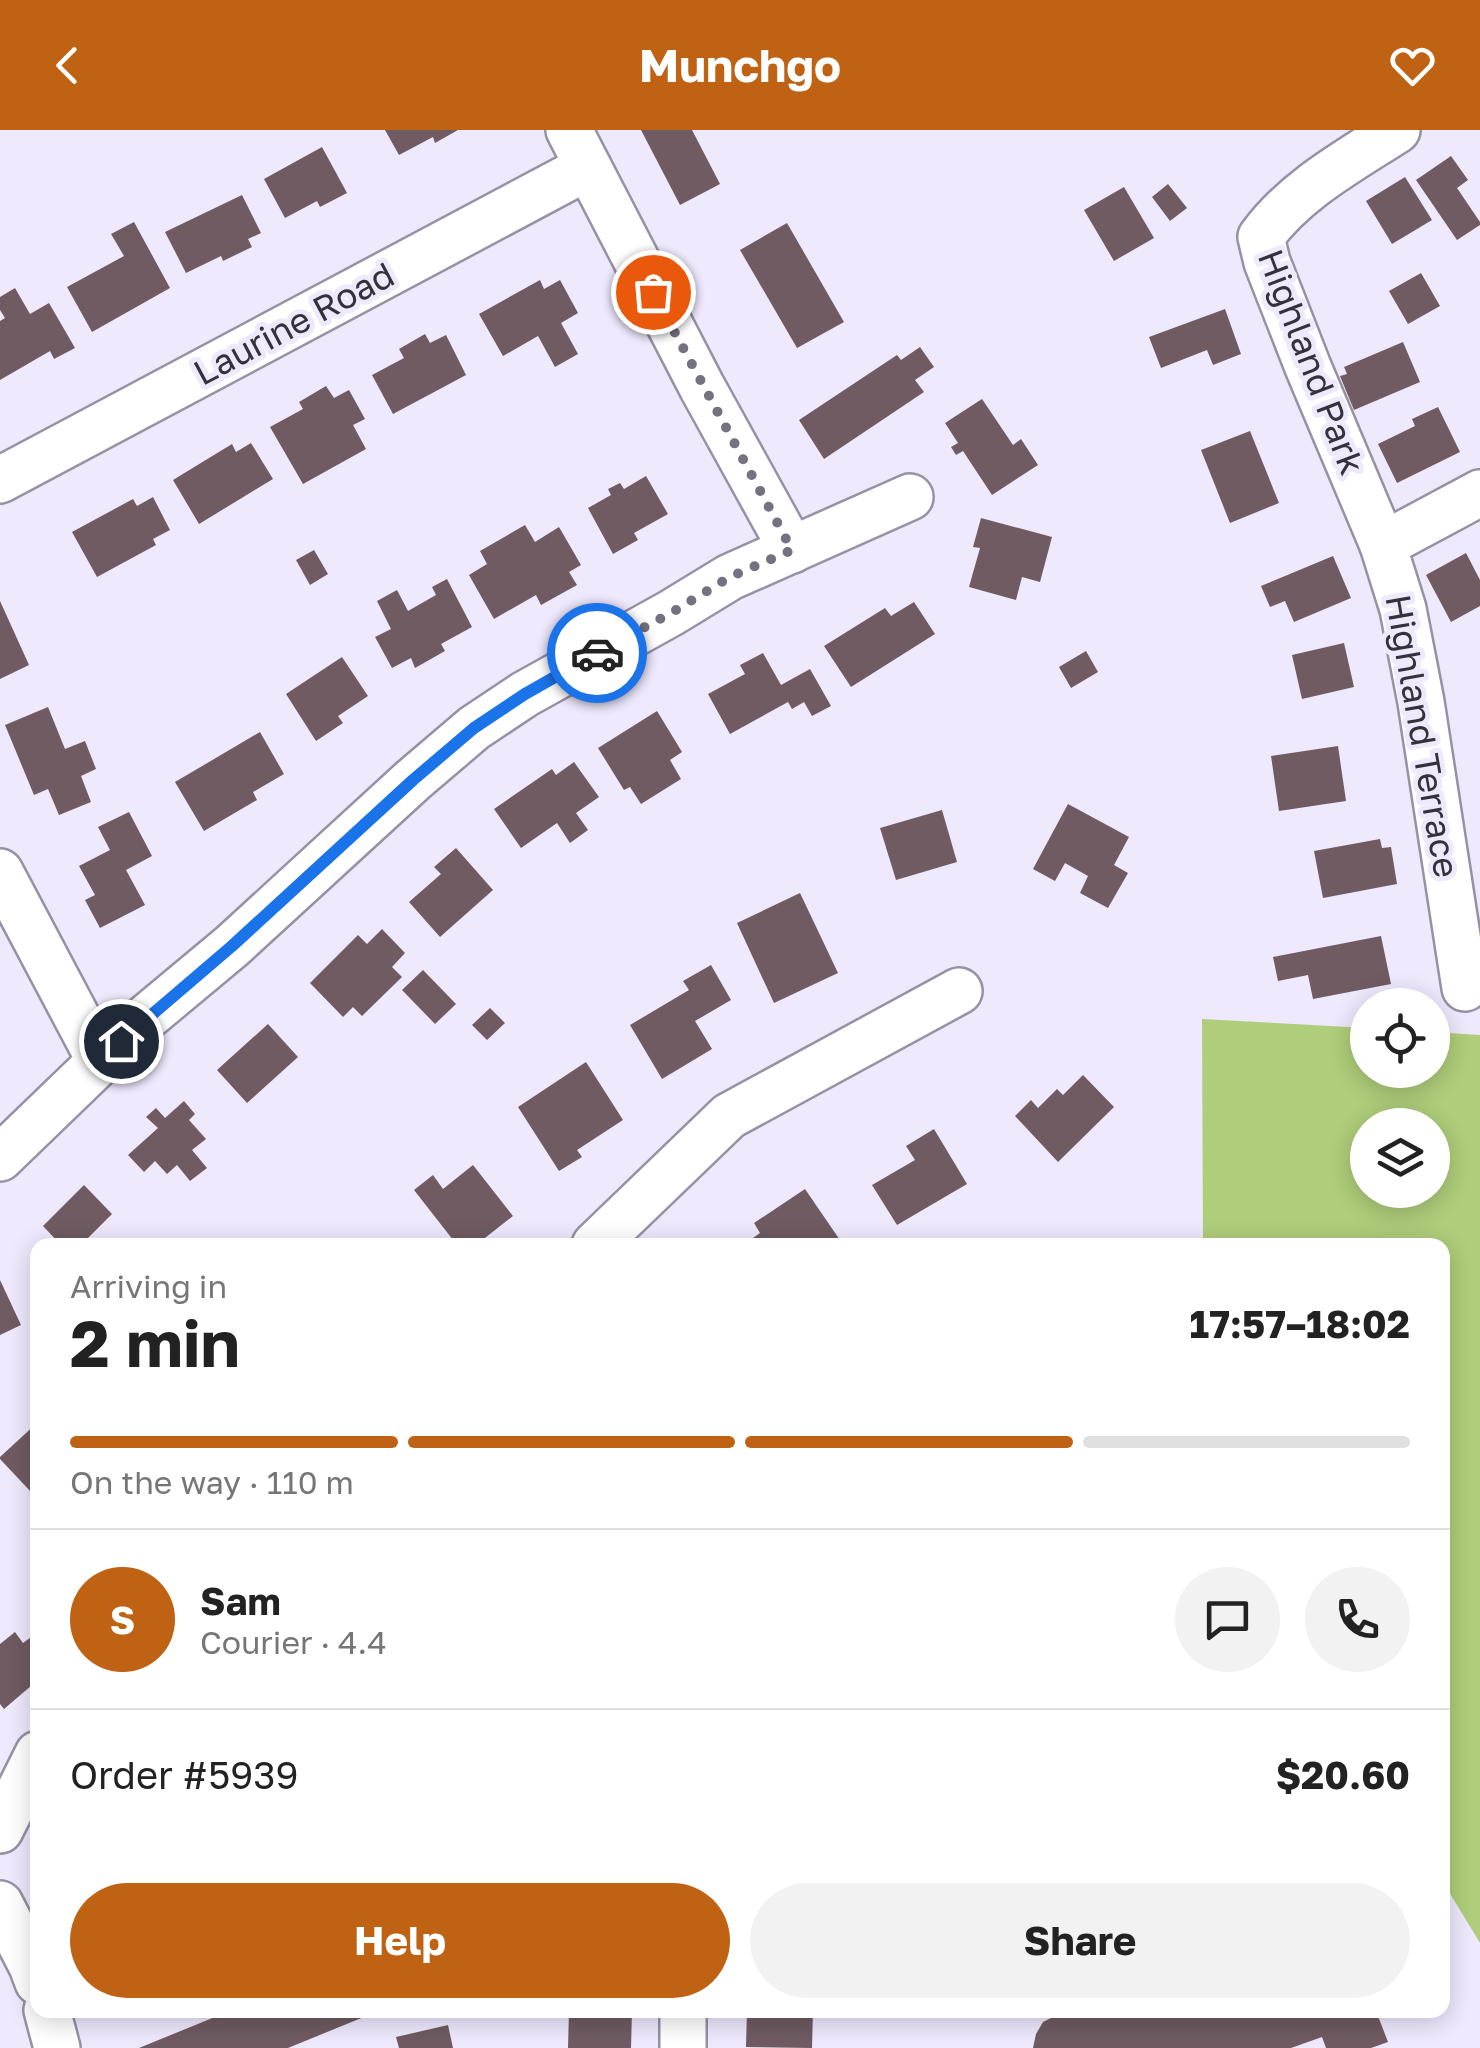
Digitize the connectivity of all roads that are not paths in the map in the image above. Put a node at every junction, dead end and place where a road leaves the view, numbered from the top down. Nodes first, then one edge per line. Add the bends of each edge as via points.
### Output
1 (1396, 130) edge
2 (579, 148) edge
3 (0, 480) edge
4 (1480, 493) edge
5 (910, 496) dead end
6 (1382, 545) junction
7 (792, 550) junction
8 (0, 872) edge
9 (1465, 988) dead end
10 (959, 991) dead end
11 (100, 1060) junction
12 (0, 1158) edge
13 (602, 1238) edge
14 (30, 1770) edge
15 (0, 1830) edge
16 (0, 1904) edge
17 (30, 1962) edge
18 (49, 2018) edge
19 (684, 2018) edge
20 (57, 2048) edge
21 (683, 2048) edge

1 - 6 street, Highland Park via 1325,177 1261,237
2 - 3 street, Laurine Road
2 - 7 street
4 - 6 street
5 - 7 street
6 - 9 street, Highland Terrace via 1418,685
7 - 11 street via 730,577 474,728
8 - 11 street
10 - 13 street via 729,1116
11 - 12 street
14 - 15 street
16 - 17 street
18 - 20 street
19 - 21 street

